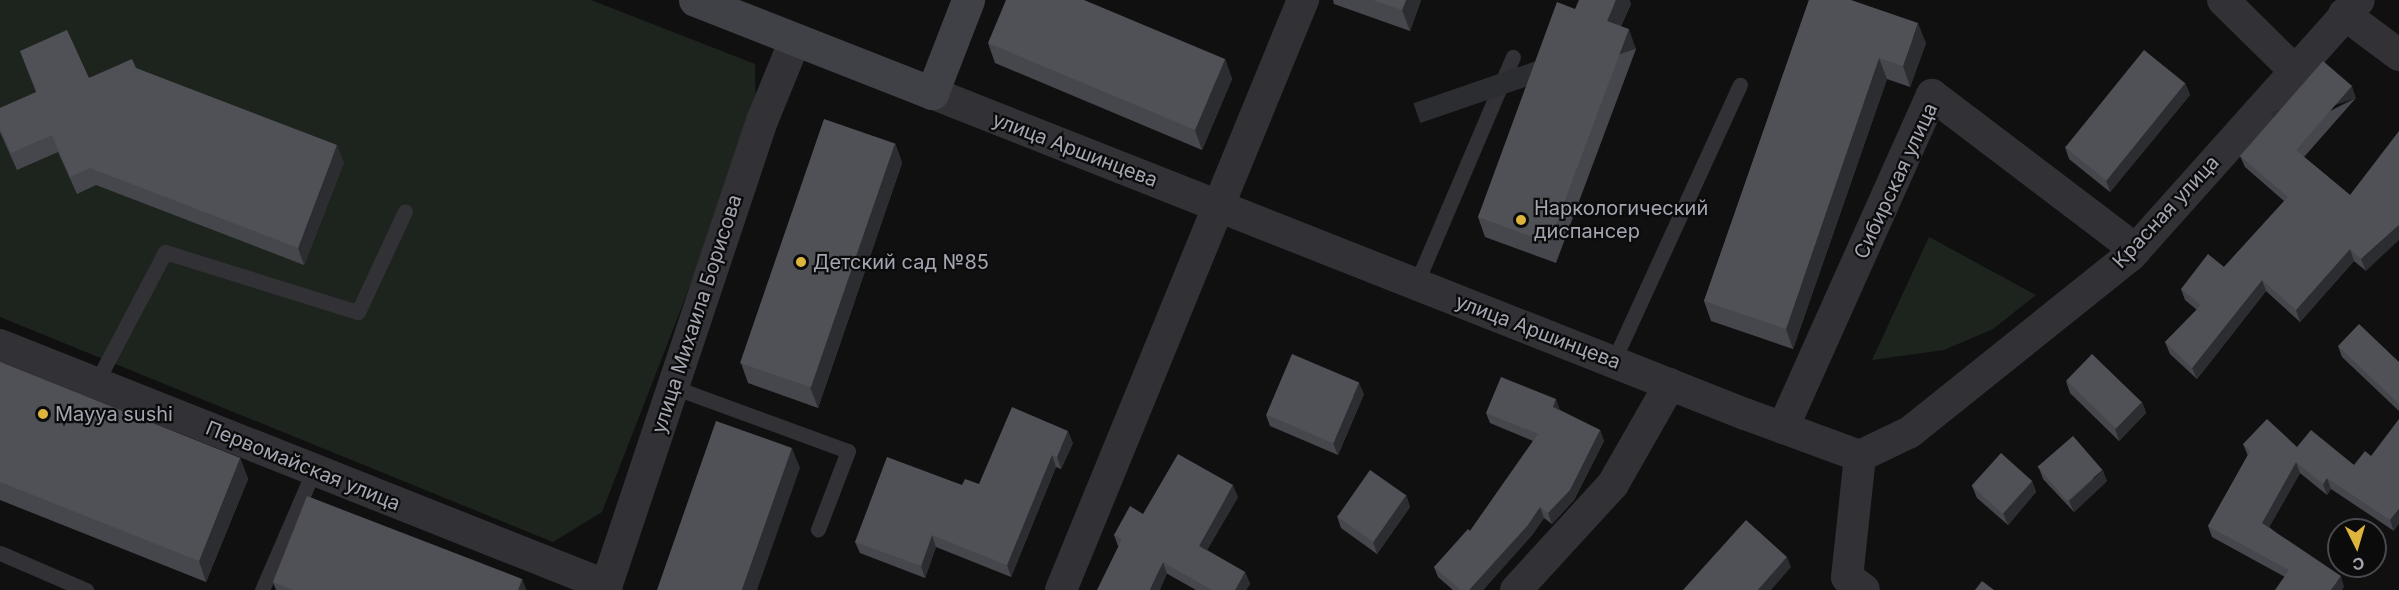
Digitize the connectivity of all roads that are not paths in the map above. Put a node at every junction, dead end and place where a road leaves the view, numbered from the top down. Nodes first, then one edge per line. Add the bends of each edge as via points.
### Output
1 (695, 0) edge
2 (968, 0) edge
3 (1303, 0) edge
4 (2223, 0) edge
5 (2351, 7) edge
6 (795, 40) junction
7 (2399, 55) edge
8 (1513, 57) dead end
9 (2294, 70) junction
10 (1740, 85) dead end
11 (932, 93) junction
12 (1218, 206) junction
13 (405, 211) dead end
14 (2136, 250) junction
15 (1416, 284) junction
16 (0, 345) edge
17 (1614, 362) junction
18 (96, 383) junction
19 (1670, 384) junction
20 (673, 387) junction
21 (1784, 428) junction
22 (1860, 456) junction
23 (314, 470) junction
24 (818, 529) dead end
25 (0, 553) edge
26 (1848, 586) edge
27 (606, 588) edge
28 (86, 590) edge
29 (262, 590) edge
30 (1061, 590) edge
31 (1516, 590) edge

1 - 6 street
2 - 11 street
3 - 12 street
4 - 9 street
5 - 7 street
5 - 9 street, Красная улица
6 - 11 street
6 - 20 street, улица Михаила Борисова via 762,121
8 - 15 lane
9 - 14 street, Красная улица
10 - 17 lane
11 - 12 street, улица Аршинцева
12 - 15 street, улица Аршинцева
12 - 30 street
13 - 18 lane via 357,312 165,252
14 - 21 street, Сибирская улица via 1932,95
14 - 22 street, Красная улица via 1910,432
15 - 17 street, улица Аршинцева
16 - 18 street, Первомайская улица
17 - 19 street, улица Аршинцева
18 - 23 street, Первомайская улица
19 - 21 street, улица Аршинцева
19 - 31 street via 1613,484
20 - 24 lane via 848,451
20 - 27 street, улица Михаила Борисова
21 - 22 street, улица Аршинцева
22 - 26 street
23 - 27 street, Первомайская улица
23 - 29 lane
25 - 28 lane

